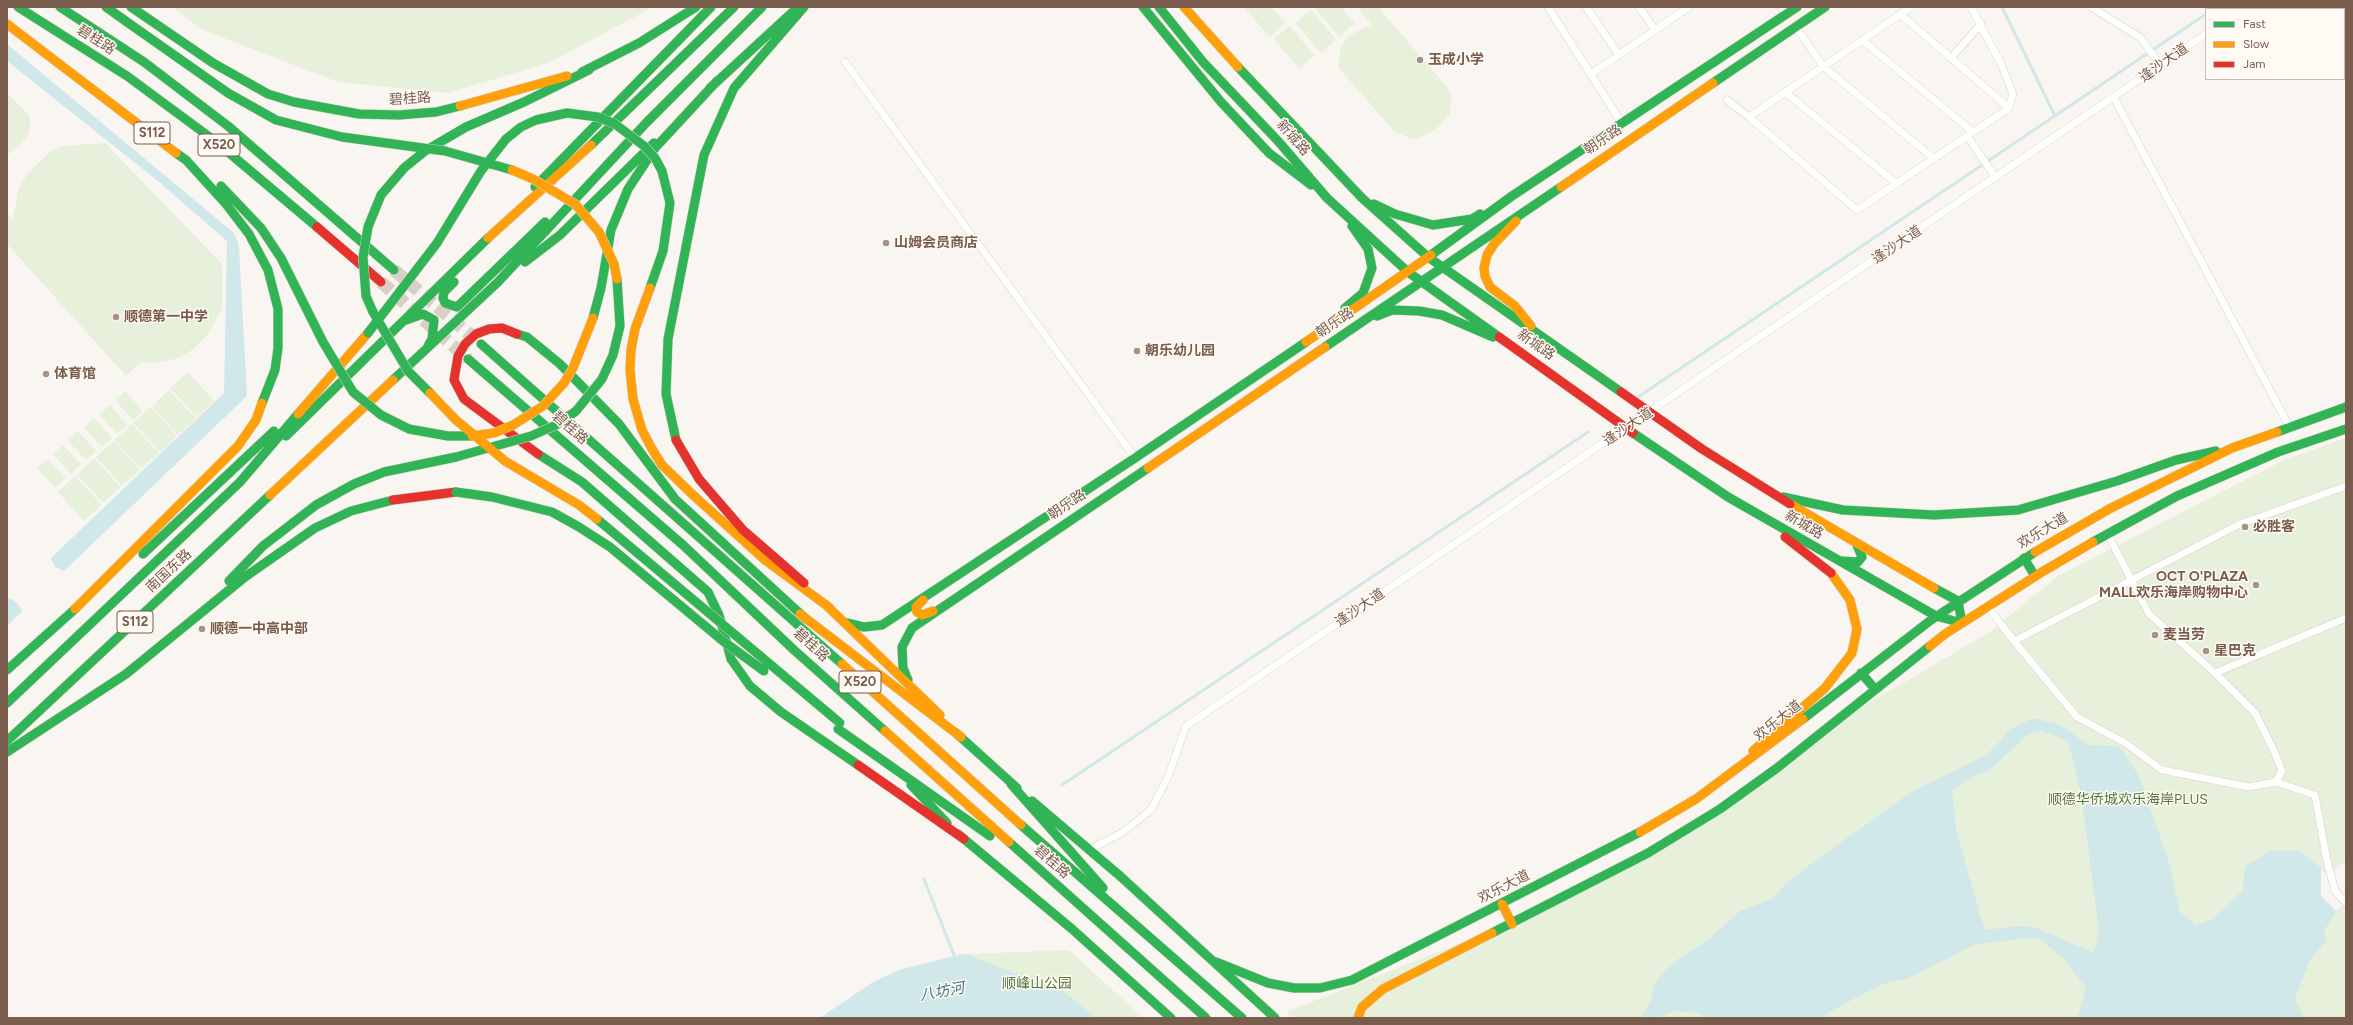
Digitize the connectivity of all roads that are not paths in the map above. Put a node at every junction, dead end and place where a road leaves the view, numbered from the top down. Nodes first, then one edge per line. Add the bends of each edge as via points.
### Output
1 (18, 7) edge
2 (60, 7) edge
3 (106, 7) edge
4 (131, 7) edge
5 (696, 7) edge
6 (711, 7) edge
7 (734, 7) edge
8 (762, 7) edge
9 (798, 7) edge
10 (804, 7) edge
11 (1143, 7) edge
12 (1159, 7) edge
13 (1184, 7) edge
14 (1548, 7) edge
15 (1586, 7) edge
16 (1639, 7) edge
17 (1689, 7) edge
18 (1797, 7) edge
19 (1825, 7) edge
20 (1911, 7) edge
21 (1971, 7) edge
22 (2091, 7) edge
23 (1784, 10) edge
24 (1900, 14) junction
25 (7, 24) edge
26 (1981, 24) junction
27 (1796, 27) junction
28 (1655, 30) junction
29 (2205, 35) edge
30 (1862, 40) junction
31 (1619, 55) junction
32 (1951, 58) junction
33 (845, 62) dead end
34 (2158, 63) junction
35 (1823, 66) junction
36 (589, 70) junction
37 (1590, 74) junction
38 (717, 81) junction
39 (1785, 92) junction
40 (2114, 98) junction
41 (1727, 100) dead end
42 (2009, 108) junction
43 (1749, 117) junction
44 (1621, 122) junction
45 (1970, 134) junction
46 (1933, 158) junction
47 (576, 159) junction
48 (186, 160) junction
49 (1994, 175) junction
50 (1896, 184) junction
51 (581, 192) junction
52 (1512, 196) junction
53 (1362, 198) junction
54 (1332, 202) junction
55 (1527, 208) junction
56 (497, 229) junction
57 (1428, 258) junction
58 (1441, 268) junction
59 (394, 270) tunnel mouth
60 (1408, 272) junction
61 (1421, 281) junction
62 (381, 282) tunnel mouth
63 (498, 282) junction
64 (1365, 319) junction
65 (403, 321) junction
66 (1537, 334) junction
67 (1316, 335) junction
68 (481, 344) tunnel mouth
69 (1514, 347) junction
70 (428, 348) junction
71 (468, 359) tunnel mouth
72 (322, 386) junction
73 (2346, 407) edge
74 (1650, 412) junction
75 (2289, 426) junction
76 (1627, 428) junction
77 (2346, 429) edge
78 (2232, 448) junction
79 (1135, 458) junction
80 (240, 482) junction
81 (2346, 486) edge
82 (1775, 495) junction
83 (1752, 511) junction
84 (2107, 533) junction
85 (1857, 545) junction
86 (2024, 558) junction
87 (1837, 560) junction
88 (734, 568) junction
89 (2035, 576) junction
90 (2132, 581) junction
91 (928, 594) junction
92 (1958, 601) junction
93 (1987, 606) junction
94 (830, 608) junction
95 (75, 609) junction
96 (939, 610) junction
97 (1936, 616) junction
98 (2346, 618) edge
99 (806, 619) junction
100 (845, 622) junction
101 (1962, 623) junction
102 (2014, 642) junction
103 (166, 643) junction
104 (7, 670) edge
105 (1861, 673) junction
106 (2216, 673) junction
107 (911, 685) junction
108 (1875, 689) junction
109 (7, 704) edge
110 (839, 726) junction
111 (961, 737) junction
112 (7, 741) edge
113 (7, 752) edge
114 (896, 770) junction
115 (2276, 782) junction
116 (1012, 784) junction
117 (1711, 788) junction
118 (964, 840) junction
119 (1089, 850) junction
120 (1038, 868) junction
121 (2346, 903) edge
122 (1502, 904) junction
123 (1512, 924) junction
124 (1138, 929) junction
125 (1209, 959) junction
126 (1171, 1018) edge
127 (1206, 1018) edge
128 (1242, 1018) edge
129 (1275, 1018) edge
130 (1358, 1018) edge

1 - 62 main road, 碧桂路 / X520 via 128,76 215,141
2 - 59 main road, 碧桂路 / X520 via 144,62 228,126
3 - 103 main road, bridge via 209,81 276,120 342,137 445,152 511,170 533,179 575,204 599,232 614,264 618,282 620,326 613,355 602,379 576,411 556,425 531,436 420,466 384,472 354,484 316,505 263,546
4 - 36 main road, 碧桂路 via 213,62 268,94 294,102 369,115 436,112
5 - 36 main road, 碧桂路 via 639,44
6 - 56 main road via 570,149
7 - 47 main road
8 - 51 main road
9 - 38 main road
10 - 94 main road via 734,88 704,155 668,339 666,394 676,439 699,479 743,530
11 - 54 main road via 1221,102 1269,153
12 - 54 main road, 新城路 via 1203,62
13 - 53 main road, 新城路 via 1293,127
14 - 37 street
15 - 31 street
16 - 28 street
17 - 28 street
18 - 23 main road, 朝乐路
19 - 27 main road, 朝乐路
20 - 24 street
21 - 26 street
22 - 34 street via 2141,38
23 - 44 main road, 朝乐路
24 - 30 street
24 - 32 street
25 - 48 main road, S112
26 - 32 street
26 - 42 street via 2013,94
27 - 35 street
27 - 55 main road, 朝乐路
28 - 31 street
29 - 34 street, 逢沙大道
30 - 35 street
30 - 45 street
31 - 37 street
32 - 42 street
33 - 79 street
34 - 40 street, 逢沙大道
35 - 39 street
35 - 46 street
36 - 110 main road, bridge via 466,127 425,150 404,168 381,195 368,227 363,258 366,296 408,371 456,420 505,461 579,506 620,536
37 - 44 street
38 - 48 main road, bridge via 655,148 628,190 611,230 593,318 573,368 564,383 529,416 494,433 448,436 409,429 381,415 354,392 326,348 281,258 261,228 237,201
38 - 63 main road via 560,235
39 - 43 street
39 - 50 street
40 - 49 street, 逢沙大道
40 - 75 street
41 - 43 street
42 - 45 street
43 - 50 street via 1857,210
44 - 52 main road, 朝乐路
45 - 46 street
45 - 49 street via 1976,149
46 - 50 street
47 - 51 main road via 444,292 445,303 457,307 529,235
47 - 56 main road
48 - 95 main road, S112 via 249,234 268,270 274,289 279,326 272,382 256,420 238,446
49 - 74 street, 逢沙大道
51 - 63 main road
52 - 53 main road via 1472,219 1433,225 1395,214
52 - 57 main road, 朝乐路
53 - 57 main road, 新城路
54 - 60 main road, 新城路
54 - 67 main road via 1368,249 1372,268 1363,292
55 - 58 main road, 朝乐路
55 - 66 main road via 1494,244 1487,254 1484,268 1490,287 1515,306
56 - 65 main road
57 - 58 main road, 新城路
57 - 60 main road, 朝乐路
58 - 61 main road, 朝乐路
58 - 66 main road, 新城路
60 - 61 main road, 新城路
60 - 67 main road, 朝乐路
61 - 64 main road, 朝乐路
61 - 69 main road, 新城路
63 - 70 main road, 南国东路
64 - 69 main road via 1392,310 1442,315
64 - 96 main road, 朝乐路
65 - 70 main road via 423,314 431,317 434,326
65 - 80 main road
66 - 74 main road, 新城路
67 - 79 main road, 朝乐路
68 - 88 main road, X520
69 - 76 main road, 新城路
70 - 112 main road, 南国东路 / S112
71 - 120 main road, 碧桂路 / X520 via 683,545 794,650
72 - 80 main road
72 - 94 main road, bridge via 368,333 437,243 481,171 506,139 521,127 536,120 567,113 598,117 615,124 644,146 655,158 662,171 670,203 662,251 635,329 631,350 633,399 642,430 662,465 693,495 765,560
72 - 95 main road via 99,594
73 - 75 main road, 欢乐大道
74 - 76 street, 逢沙大道
74 - 82 main road, 新城路 via 1702,449
75 - 78 main road, 欢乐大道
76 - 83 main road, 新城路 via 1665,456
76 - 119 street, 逢沙大道 via 1186,726 1168,777 1150,810 1123,832
77 - 84 main road via 2278,452 2184,493
78 - 82 main road via 2176,460 2018,510 1934,515 1843,510
78 - 86 main road, 欢乐大道 via 2111,508
79 - 91 main road, 朝乐路
80 - 109 main road, 南国东路 / S112
81 - 90 street via 2238,525
82 - 85 main road, 新城路
83 - 87 main road, 新城路
83 - 117 main road via 1834,574 1850,600 1857,629 1852,653 1825,688
84 - 89 main road
84 - 90 street
85 - 87 main road via 1862,557 1858,562
85 - 92 main road, 新城路
86 - 89 main road
86 - 92 main road, 欢乐大道
87 - 97 main road, 新城路
88 - 99 main road
88 - 124 main road, X520
89 - 93 main road
90 - 102 street
90 - 106 street via 2149,614
91 - 96 main road via 916,607 917,612 922,615
91 - 100 main road, 朝乐路 via 882,625 864,627
92 - 97 main road, 欢乐大道
92 - 101 main road
93 - 101 main road
93 - 102 street
94 - 100 main road
95 - 104 main road
96 - 107 main road, 朝乐路 via 912,628 902,646 903,668
97 - 101 main road, 新城路
97 - 105 main road, 欢乐大道
98 - 106 street
99 - 111 main road
99 - 118 main road via 675,498 619,424 560,364 532,341 514,330 496,328 476,334 465,344 458,356 454,374 454,380 464,399 523,445 582,482 708,592 719,615 731,659 750,686 781,712
100 - 107 main road
101 - 108 main road
102 - 115 street via 2078,717 2127,744 2162,770 2249,788
103 - 110 main road, bridge via 245,577 315,528 351,511 383,501 456,492 492,497 552,512 579,527 610,547 723,641
103 - 113 main road via 126,674
105 - 108 main road
105 - 117 main road, 欢乐大道
106 - 115 street via 2255,713 2282,771
107 - 111 main road
108 - 123 main road via 1720,810 1648,852
110 - 114 main road
111 - 116 main road
114 - 118 main road
114 - 120 main road
115 - 121 street via 2315,795 2335,891
116 - 119 main road
116 - 124 main road
117 - 122 main road, 欢乐大道 via 1647,828
118 - 126 main road via 1072,929
119 - 125 main road
120 - 127 main road, 碧桂路 / X520
122 - 123 main road
122 - 125 main road, 欢乐大道 via 1352,980 1320,988 1294,988 1268,983
123 - 130 main road via 1383,989 1362,1007
124 - 128 main road, X520
125 - 129 main road

